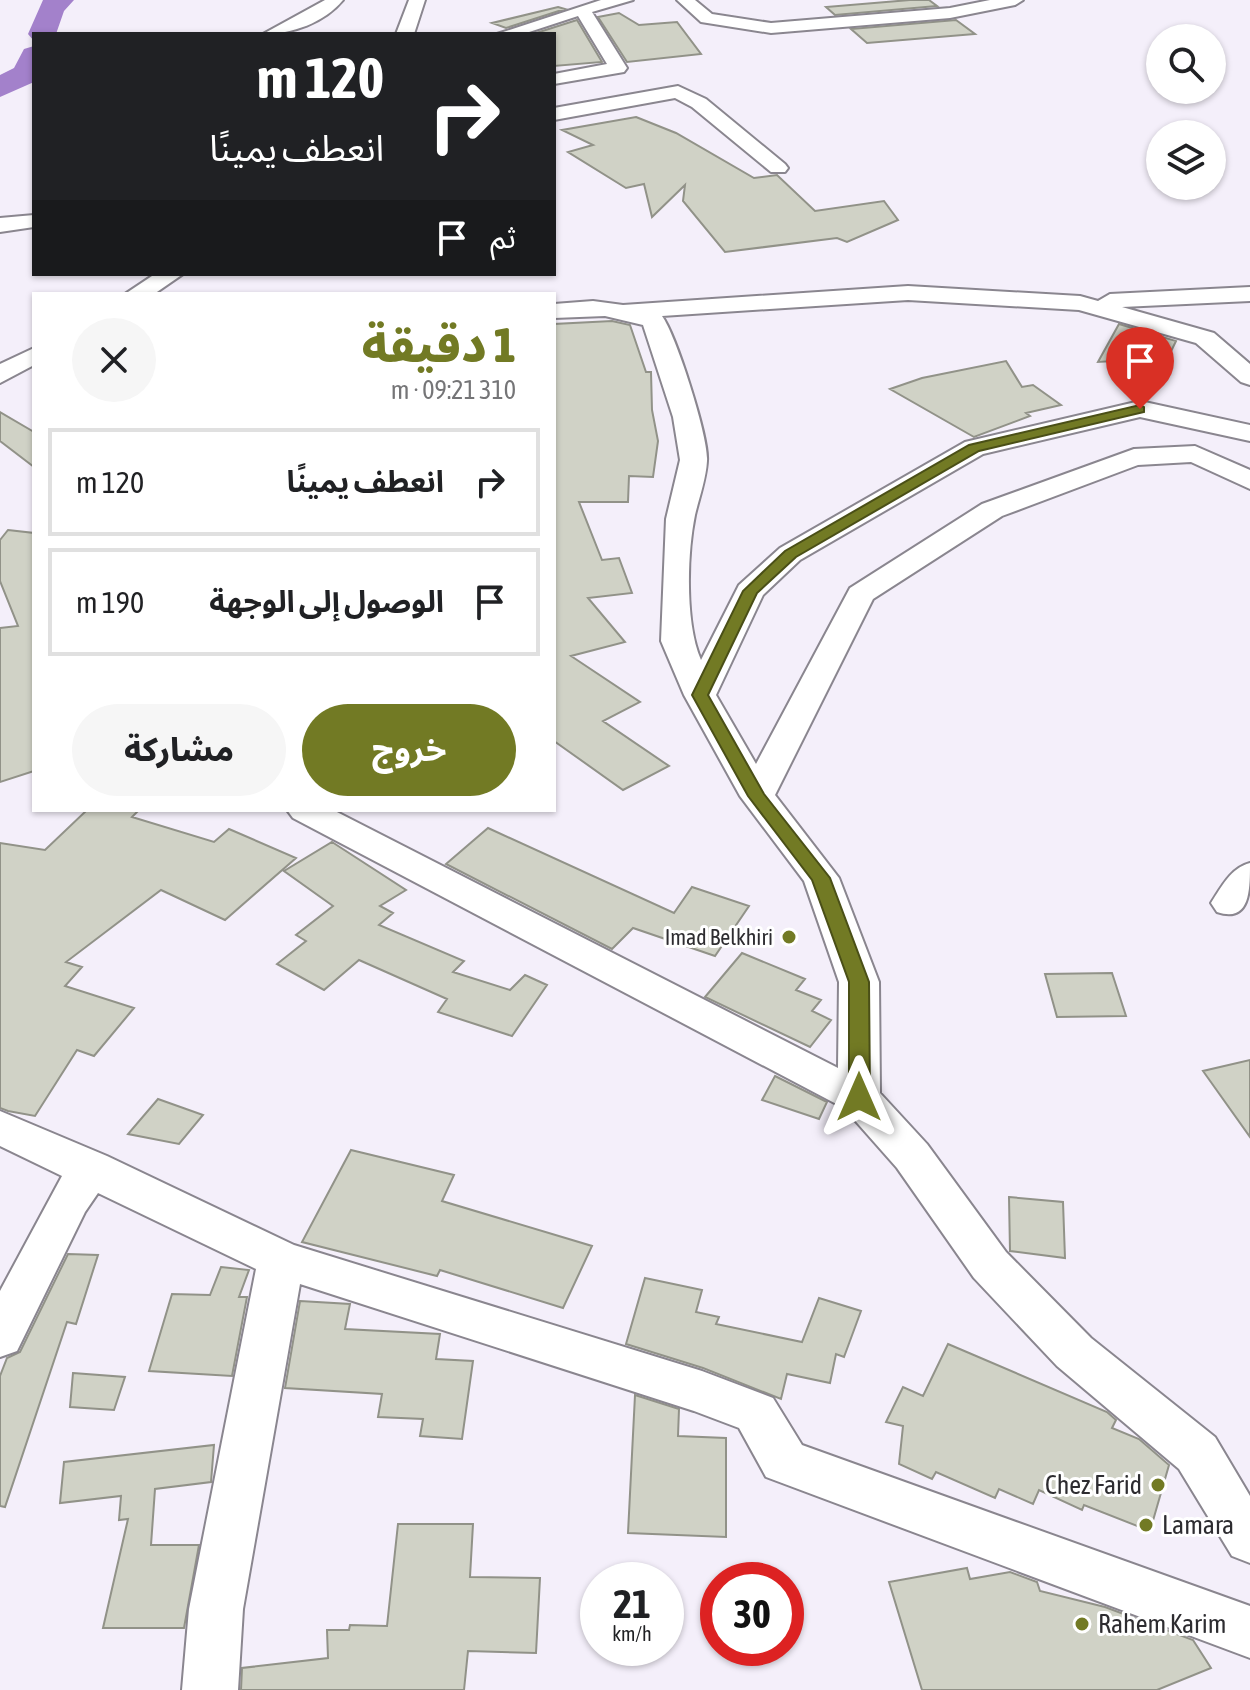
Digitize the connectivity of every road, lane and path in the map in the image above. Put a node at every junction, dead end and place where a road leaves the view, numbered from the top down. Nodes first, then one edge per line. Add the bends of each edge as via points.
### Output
1 (335, 0) edge
2 (417, 0) edge
3 (625, 0) edge
4 (685, 0) edge
5 (1015, 0) edge
6 (582, 9) junction
7 (276, 32) edge
8 (406, 32) edge
9 (512, 32) edge
10 (556, 79) edge
11 (556, 114) edge
12 (778, 168) dead end
13 (32, 221) edge
14 (0, 225) edge
15 (168, 276) edge
16 (140, 292) edge
17 (1250, 294) edge
18 (1080, 303) junction
19 (556, 311) edge
20 (626, 311) junction
21 (1205, 338) junction
22 (1250, 341) edge
23 (30, 363) edge
24 (0, 375) edge
25 (1250, 377) edge
26 (1250, 433) edge
27 (1250, 481) edge
28 (700, 695) junction
29 (757, 796) junction
30 (309, 812) edge
31 (859, 1097) junction
32 (0, 1127) edge
33 (92, 1168) junction
34 (281, 1260) junction
35 (0, 1337) edge
36 (1250, 1539) edge
37 (1250, 1632) edge
38 (210, 1690) edge

1 - 7 street
2 - 8 street
3 - 6 street
4 - 5 street via 715,21 771,28 950,13
6 - 9 street
6 - 10 street via 618,68
11 - 12 street via 678,92
13 - 14 street
15 - 16 street
17 - 18 street
18 - 20 street via 908,293
18 - 21 street
19 - 20 street via 595,305
20 - 28 street via 654,321 692,446 694,460 680,519 677,641
21 - 22 street
21 - 25 street
23 - 24 street
26 - 28 street via 1140,409 974,448 790,554 750,591
27 - 29 street via 1195,454 1134,457 992,510 861,594
28 - 29 street
29 - 31 street via 821,878 859,982
30 - 31 street
31 - 36 street via 912,1156 990,1265 1074,1352 1197,1453
32 - 33 street
33 - 34 street
33 - 35 street via 68,1202
34 - 37 street via 702,1392 756,1413 784,1461
34 - 38 street via 216,1609

